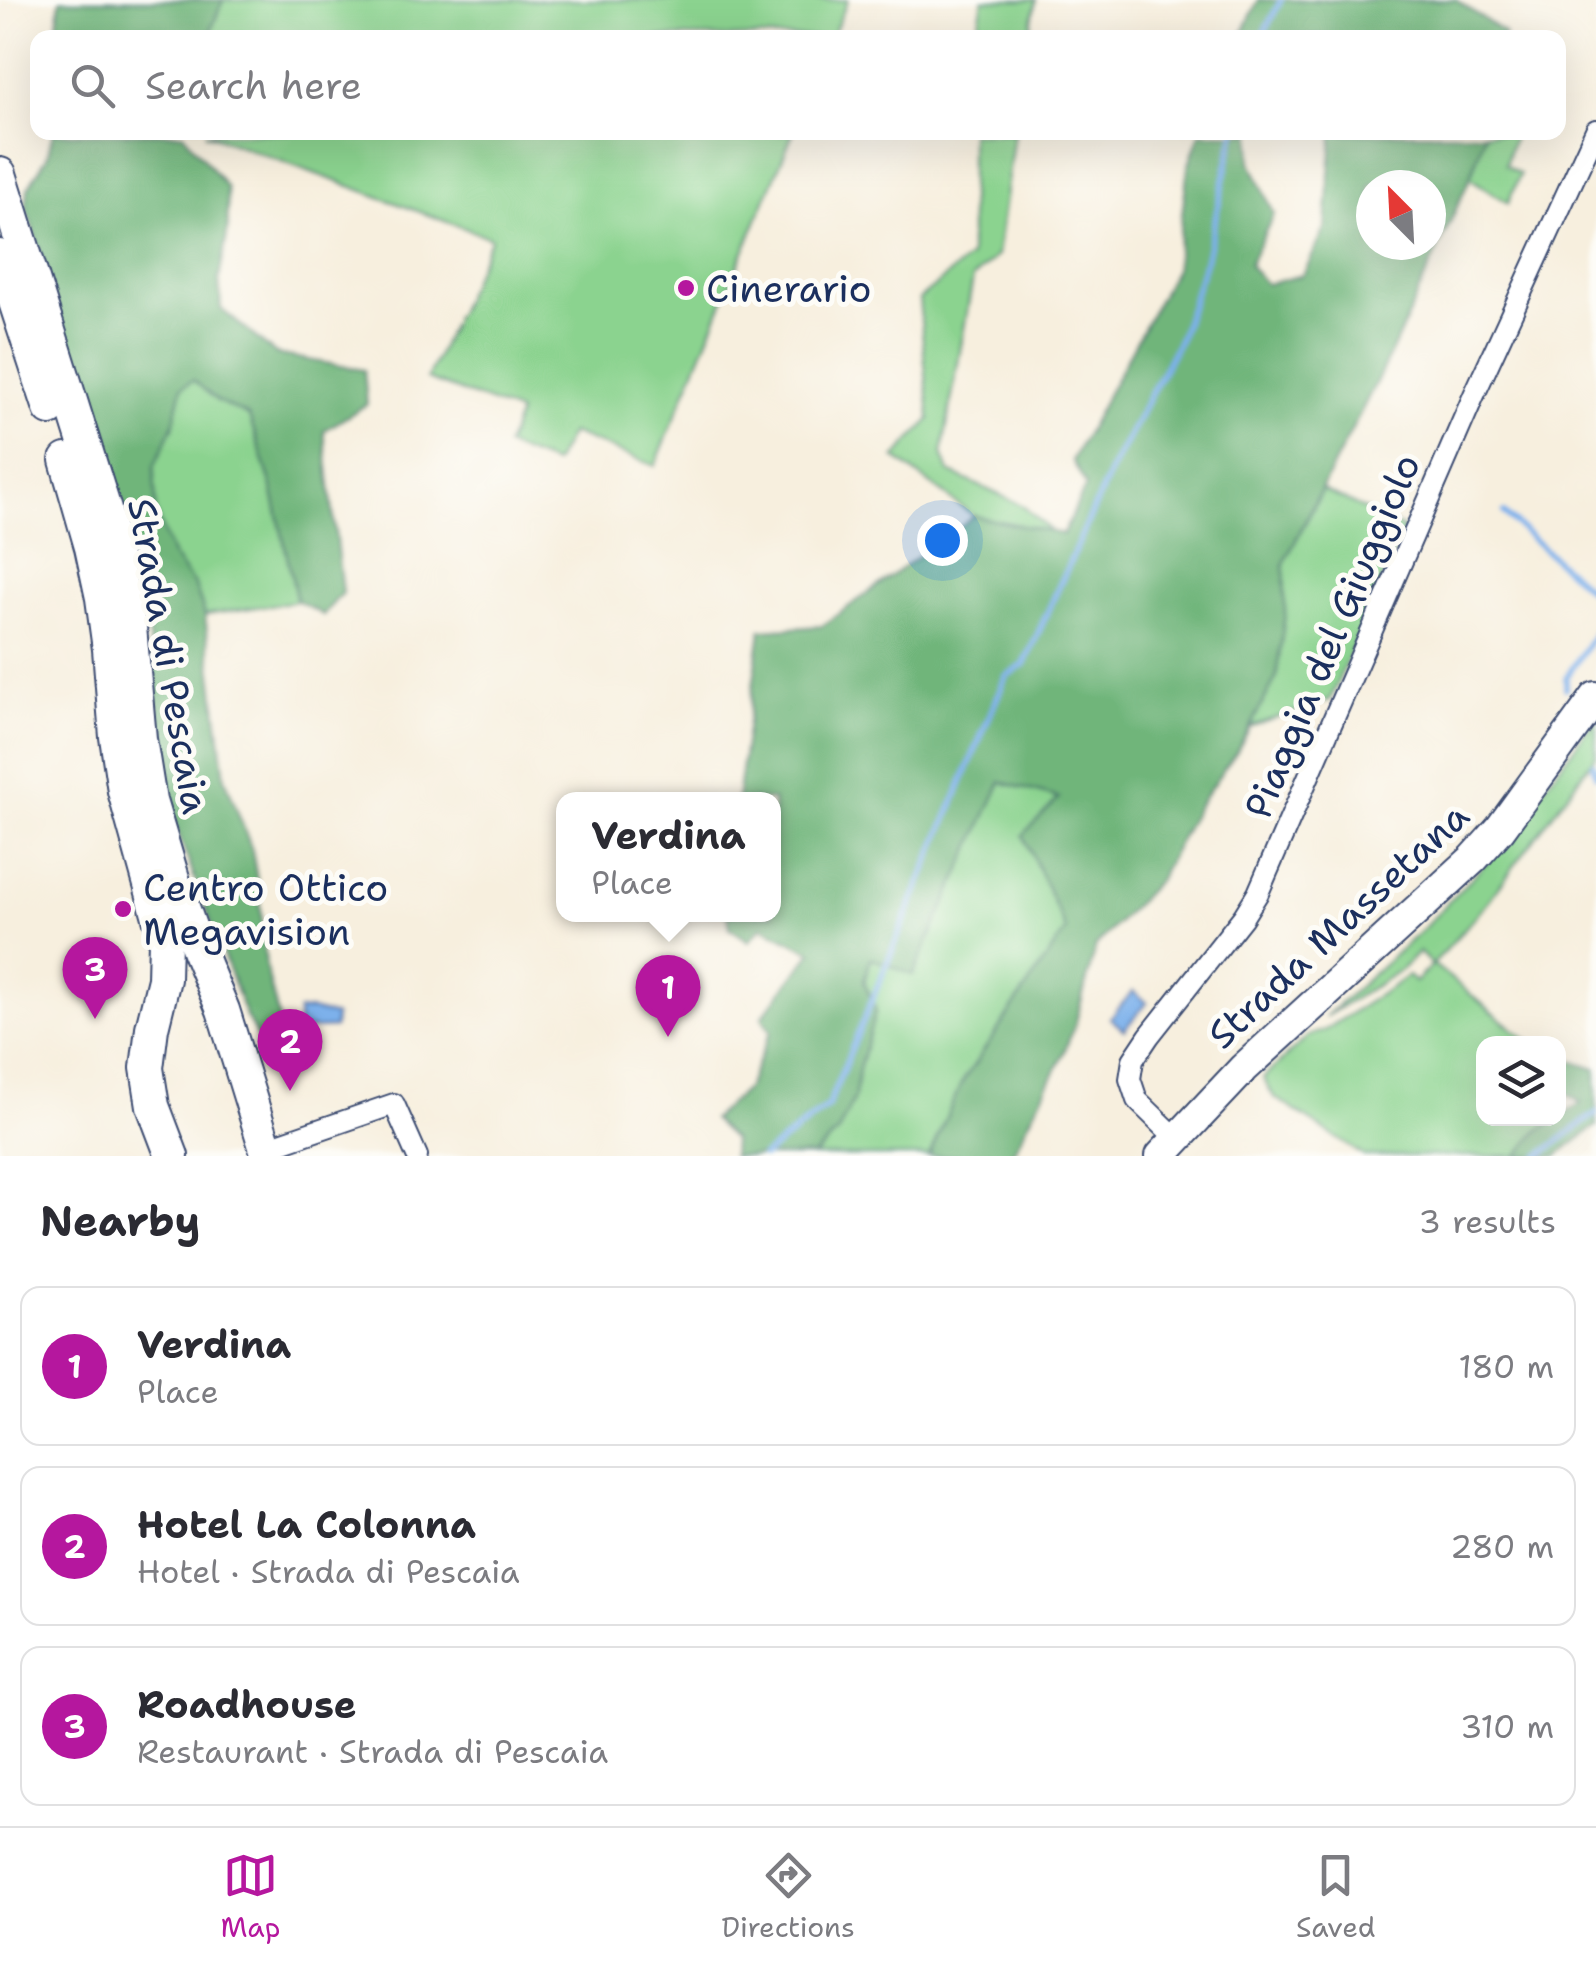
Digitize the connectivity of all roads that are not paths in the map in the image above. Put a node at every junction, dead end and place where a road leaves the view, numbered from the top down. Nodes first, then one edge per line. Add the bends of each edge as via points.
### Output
1 (1596, 130) edge
2 (0, 174) edge
3 (0, 256) edge
4 (1596, 697) edge
5 (224, 1010) junction
6 (152, 1028) junction
7 (1168, 1147) edge
8 (267, 1152) edge
9 (172, 1156) edge
10 (417, 1156) edge

1 - 7 street, Piaggia del Giuggiolo via 1258,894 1133,1060 1137,1100
2 - 5 main road, Strada di Pescaia via 115,549 150,801 192,935
3 - 6 main road, Strada di Pescaia via 75,488 102,598 124,791 165,939
4 - 7 street, Strada Massetana via 1473,859 1295,1020
5 - 6 main road via 184,996
5 - 8 main road, Strada di Pescaia
6 - 9 main road, Strada di Pescaia via 147,1080
8 - 10 street, Strada di Pescaia via 394,1104

